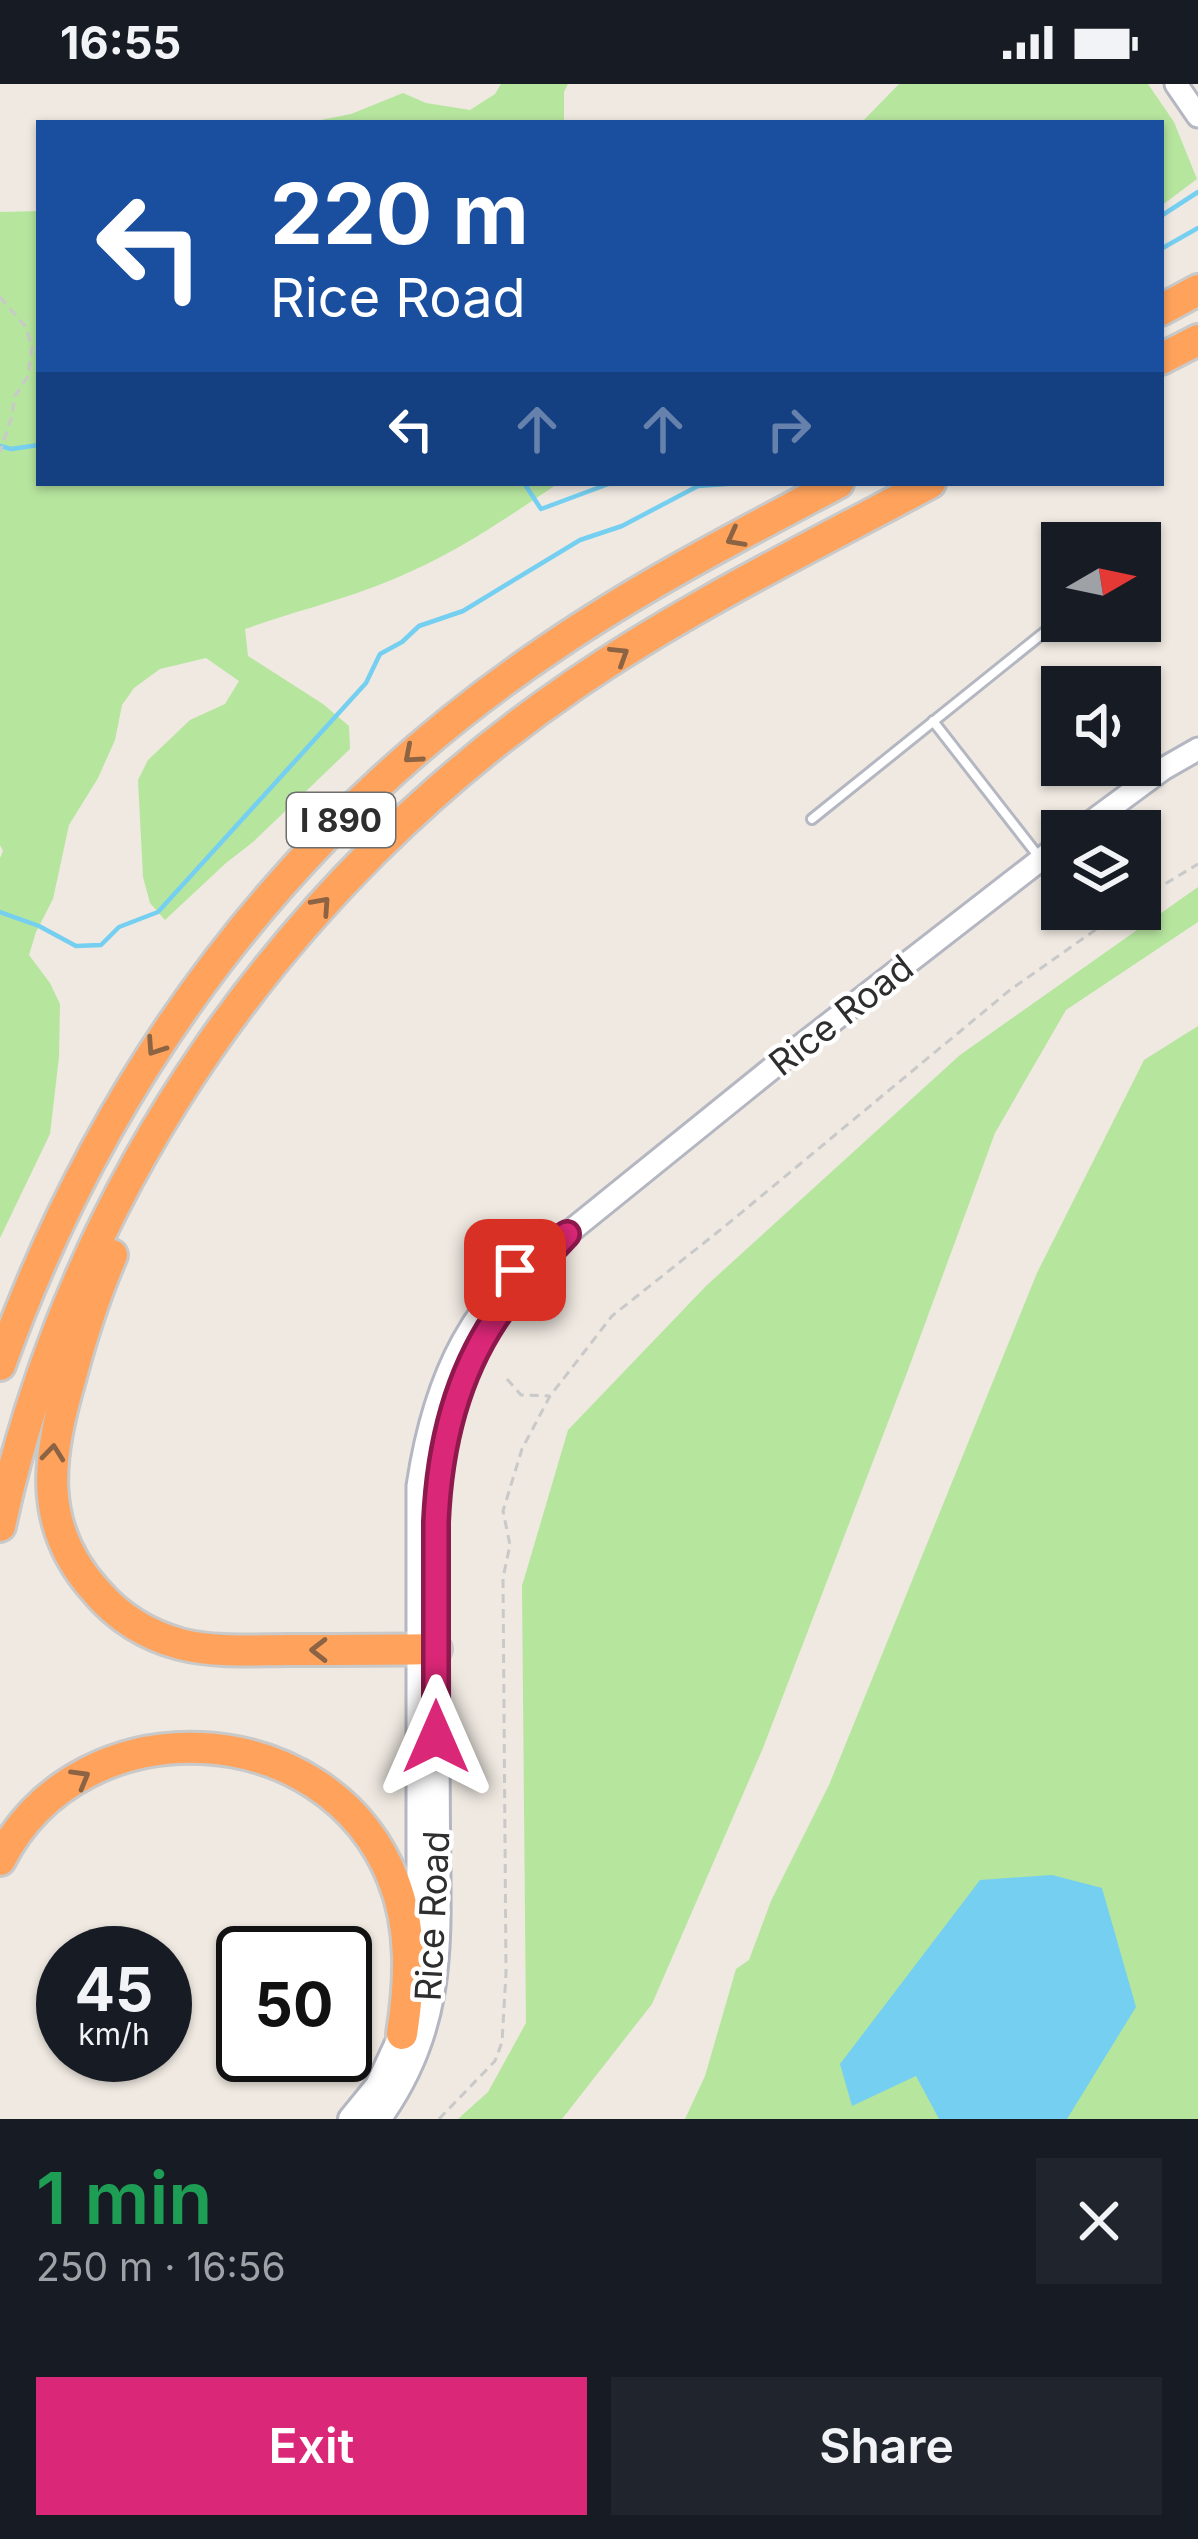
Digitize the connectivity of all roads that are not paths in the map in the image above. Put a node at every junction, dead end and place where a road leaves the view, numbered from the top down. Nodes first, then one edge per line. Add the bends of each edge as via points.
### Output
1 (1176, 84) edge
2 (1198, 116) edge
3 (1198, 290) edge
4 (1164, 308) edge
5 (1198, 340) edge
6 (1164, 357) edge
7 (832, 486) edge
8 (924, 486) edge
9 (1041, 635) edge
10 (933, 721) junction
11 (1198, 749) edge
12 (1106, 810) edge
13 (812, 818) dead end
14 (1040, 859) joint
15 (89, 1293) junction
16 (0, 1363) edge
17 (0, 1526) edge
18 (426, 1649) junction
19 (0, 1860) edge
20 (403, 2034) junction
21 (351, 2119) edge
22 (378, 2119) edge

1 - 2 street
3 - 4 highway
5 - 6 highway
7 -> 16 highway, I 890 via 552,647 460,715 326,834 248,922 142,1066 68,1202
15 -> 8 highway, I 890 via 247,994 385,839 533,714 626,650
9 - 10 lane
10 - 13 lane
10 - 14 lane
11 - 12 street
14 - 18 street, Rice Road via 567,1234 495,1319 468,1368 445,1442
15 - 17 highway via 59,1331
18 -> 15 highway via 206,1648 138,1627 101,1598 72,1559 52,1490 54,1439
18 - 20 street, Rice Road via 418,1944
18 - 22 main road, Rice Road via 435,1977 422,2041
19 -> 20 highway via 51,1797 114,1760 188,1746 284,1766 349,1812 393,1878 408,1952
20 - 21 main road, Rice Road

